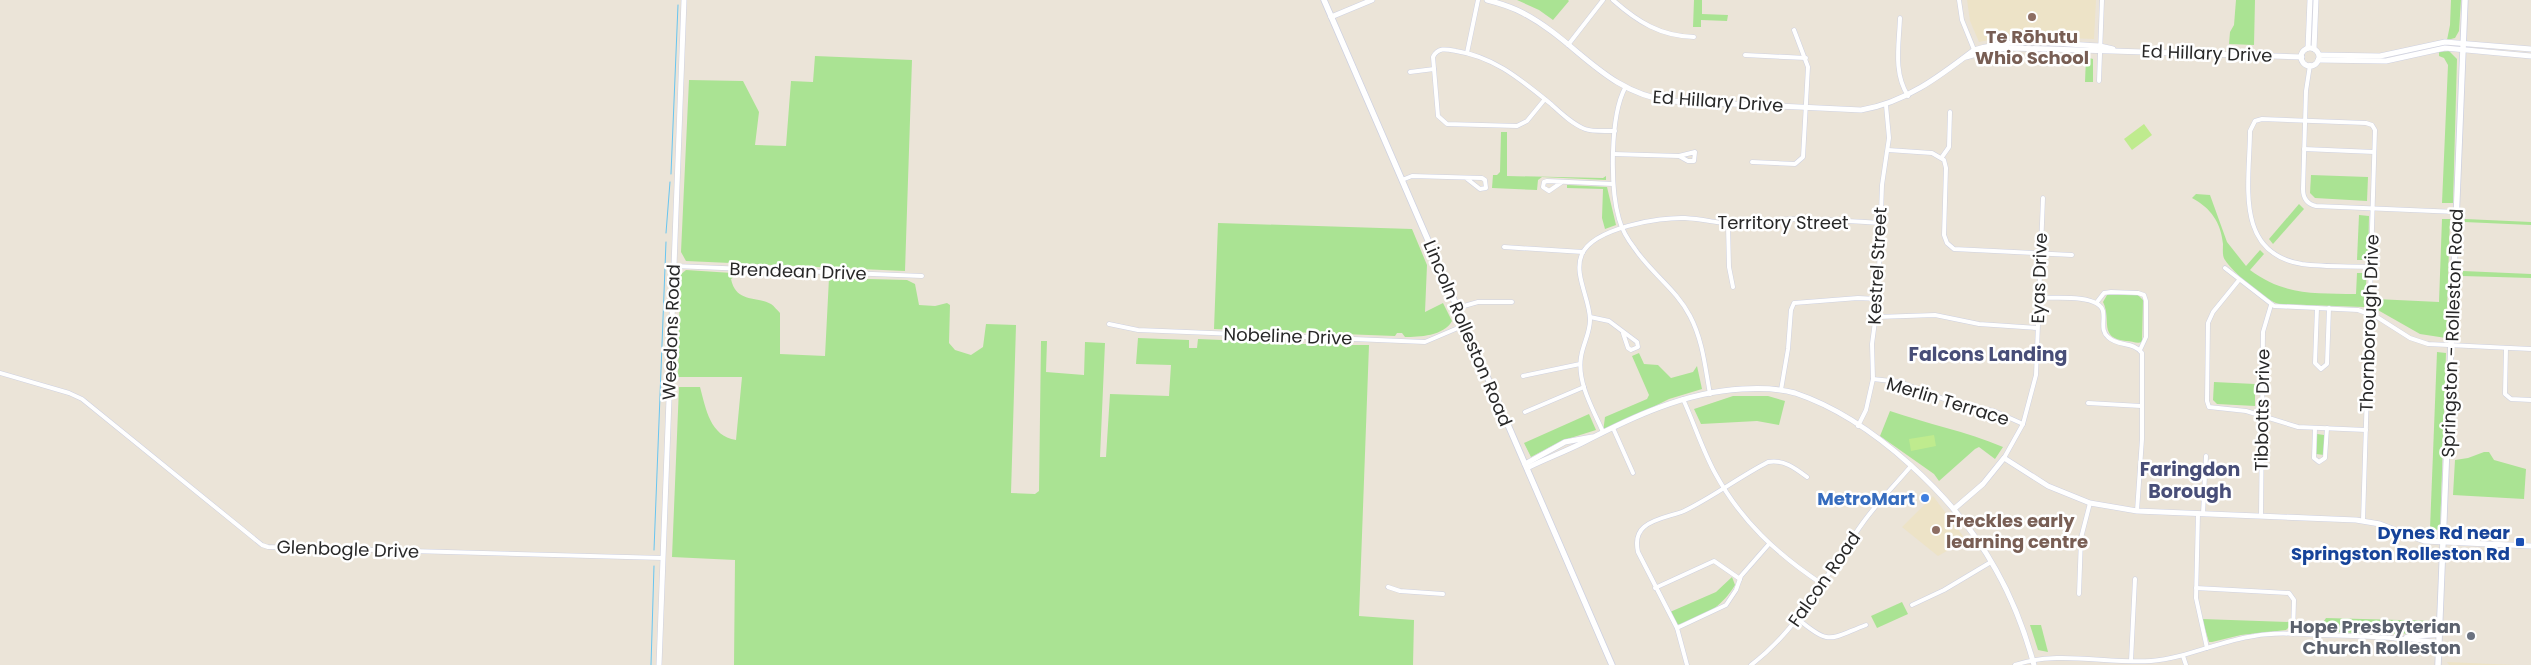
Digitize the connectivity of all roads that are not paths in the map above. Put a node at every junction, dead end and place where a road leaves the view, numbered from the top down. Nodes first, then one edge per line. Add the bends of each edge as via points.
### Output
1 (684, 0) edge
2 (1324, 0) edge
3 (1372, 0) edge
4 (1478, 0) edge
5 (1487, 0) edge
6 (1603, 0) edge
7 (1613, 0) edge
8 (1959, 0) edge
9 (2102, 0) edge
10 (2310, 0) edge
11 (2316, 0) edge
12 (2465, 0) edge
13 (1331, 17) junction
14 (1900, 18) dead end
15 (1794, 30) dead end
16 (1694, 37) dead end
17 (2464, 42) junction
18 (1568, 45) junction
19 (2100, 48) junction
20 (2311, 48) junction
21 (2531, 49) edge
22 (2463, 50) junction
23 (1975, 52) junction
24 (1467, 53) junction
25 (1744, 55) dead end
26 (2531, 56) edge
27 (2302, 57) junction
28 (2319, 57) junction
29 (1806, 58) junction
30 (2310, 65) junction
31 (1434, 69) junction
32 (1410, 72) dead end
33 (2099, 81) dead end
34 (1625, 88) junction
35 (1908, 96) junction
36 (1545, 99) junction
37 (1886, 105) junction
38 (1807, 107) junction
39 (1950, 112) dead end
40 (2305, 120) junction
41 (1615, 131) junction
42 (2304, 149) junction
43 (1888, 150) junction
44 (2374, 152) junction
45 (1614, 154) junction
46 (1679, 156) dead end
47 (1942, 156) junction
48 (1752, 162) dead end
49 (1466, 178) junction
50 (1402, 180) junction
51 (1562, 182) junction
52 (1613, 184) junction
53 (2043, 198) dead end
54 (2373, 208) junction
55 (2457, 212) junction
56 (1880, 223) junction
57 (1728, 225) junction
58 (1622, 228) junction
59 (1504, 247) dead end
60 (1583, 252) junction
61 (2040, 254) junction
62 (2072, 255) dead end
63 (674, 266) junction
64 (2371, 267) junction
65 (2225, 268) dead end
66 (922, 276) dead end
67 (2239, 280) junction
68 (1733, 287) dead end
69 (2038, 298) junction
70 (1878, 300) junction
71 (1512, 302) dead end
72 (2097, 302) junction
73 (2271, 305) junction
74 (1457, 308) junction
75 (2317, 308) junction
76 (2329, 308) junction
77 (2369, 313) junction
78 (1590, 317) junction
79 (1877, 317) junction
80 (1109, 324) dead end
81 (1465, 325) junction
82 (2037, 328) junction
83 (1623, 333) junction
84 (2316, 343) junction
85 (2328, 344) junction
86 (2451, 346) junction
87 (2506, 348) junction
88 (2531, 349) edge
89 (2140, 350) junction
90 (1580, 364) junction
91 (0, 373) edge
92 (1523, 376) dead end
93 (1873, 379) junction
94 (1584, 387) junction
95 (1781, 390) junction
96 (1710, 394) junction
97 (1683, 399) junction
98 (2531, 400) edge
99 (2088, 403) dead end
100 (2141, 406) junction
101 (1525, 412) dead end
102 (2262, 416) junction
103 (2024, 424) junction
104 (1858, 426) junction
105 (1613, 428) junction
106 (2315, 428) junction
107 (2327, 428) junction
108 (2366, 430) junction
109 (1603, 432) junction
110 (2206, 456) dead end
111 (2004, 458) junction
112 (1526, 466) junction
113 (1911, 466) junction
114 (1633, 473) dead end
115 (1807, 477) dead end
116 (1724, 488) junction
117 (2090, 503) junction
118 (1954, 509) junction
119 (2137, 511) junction
120 (2201, 514) junction
121 (2261, 516) junction
122 (2363, 521) junction
123 (2444, 543) junction
124 (1769, 544) junction
125 (2531, 546) edge
126 (663, 558) junction
127 (1992, 562) junction
128 (1740, 579) junction
129 (2135, 579) dead end
130 (1822, 584) junction
131 (1388, 586) dead end
132 (1655, 588) junction
133 (2196, 588) junction
134 (1443, 594) dead end
135 (2079, 594) dead end
136 (1912, 605) dead end
137 (1798, 619) junction
138 (1866, 625) dead end
139 (1677, 628) junction
140 (2293, 634) junction
141 (2439, 639) junction
142 (2207, 648) junction
143 (2183, 656) junction
144 (2132, 661) junction
145 (2033, 662) edge
146 (659, 665) edge
147 (1612, 665) edge
148 (1687, 665) edge
149 (1751, 665) edge
150 (2016, 665) edge
151 (2186, 665) edge
152 (2438, 665) edge

1 - 63 street, Weedons Road
2 - 13 main road, Lincoln Rolleston Road
3 - 13 street
4 - 24 street
5 - 18 street, Ed Hillary Drive via 1522,12
6 - 18 street
7 - 16 street via 1633,18 1659,32
8 - 23 street via 1962,20
9 - 19 street
10 - 20 street
11 - 20 street
12 - 17 main road, Springston - Rolleston Road
13 - 50 main road, Lincoln Rolleston Road
14 - 35 street via 1898,70 1900,84
15 - 29 street
17 - 21 street
17 - 22 main road, Springston - Rolleston Road
17 - 28 street via 2430,44 2380,56
18 - 34 street, Ed Hillary Drive
19 - 23 street, Ed Hillary Drive via 2012,48
19 - 27 street, Ed Hillary Drive
19 - 33 street
20 - 27 street via 2304,51
20 - 28 street
22 - 26 street
22 - 28 street via 2445,48 2377,62
22 - 55 main road, Springston - Rolleston Road
23 - 35 street, Ed Hillary Drive
24 - 31 street via 1436,51
24 - 36 street via 1507,69
25 - 29 street
27 - 30 street via 2303,62
28 - 30 street
29 - 38 street
30 - 40 street
31 - 32 street
31 - 36 street via 1438,116 1447,124 1517,126 1527,121
34 - 38 street, Ed Hillary Drive via 1670,101
34 - 41 street via 1618,101
35 - 37 street, Ed Hillary Drive
36 - 41 street via 1585,129
37 - 38 street, Ed Hillary Drive via 1861,110
37 - 43 street, Kestrel Street via 1890,124
38 - 48 street via 1802,160 1795,164
39 - 47 street via 1949,147
40 - 42 street
40 - 44 street, Thornborough Drive via 2374,126
40 - 64 street via 2262,119 2255,121 2250,128 2248,198 2255,230 2271,251 2295,262
41 - 45 street
42 - 44 street
42 - 54 street via 2303,192 2309,204
43 - 47 street via 1932,152
43 - 56 street, Kestrel Street
44 - 54 street, Thornborough Drive
45 - 46 street
45 - 52 street
47 - 61 street via 1946,168 1944,235 1947,243 1959,250
49 - 49 street via 1485,180 1486,188 1480,189
49 - 50 street via 1412,176
50 - 74 main road, Lincoln Rolleston Road
51 - 51 street via 1550,191 1543,188 1547,181
51 - 52 street
52 - 58 street
53 - 61 street, Eyas Drive
54 - 55 street
54 - 64 street, Thornborough Drive
55 - 86 main road, Springston - Rolleston Road
56 - 57 street, Territory Street via 1789,219
56 - 70 street, Kestrel Street
57 - 58 street, Territory Street via 1671,218
57 - 68 street
58 - 60 street, Territory Street via 1598,238
58 - 96 street via 1636,252 1674,292 1690,315 1702,349
59 - 60 street
60 - 78 street via 1578,268
61 - 62 street
61 - 69 street, Eyas Drive
63 - 66 street, Brendean Drive
63 - 126 street, Weedons Road
64 - 77 street, Thornborough Drive
65 - 67 street
67 - 73 street
67 - 102 street via 2209,320 2207,403 2213,409 2241,410
69 - 72 street
69 - 82 street, Eyas Drive
70 - 79 street, Kestrel Street
70 - 95 street via 1858,298 1794,303
71 - 74 street via 1478,302
72 - 89 street via 2103,310 2102,325 2106,336 2116,343
72 - 89 street via 2111,292 2144,296 2146,337
73 - 75 street
73 - 102 street, Tibbotts Drive via 2263,332
74 - 81 main road, Lincoln Rolleston Road
75 - 76 street
75 - 84 street
76 - 77 street
76 - 85 street
77 - 86 street via 2410,338
77 - 108 street, Thornborough Drive
78 - 83 street via 1605,319
78 - 90 street
79 - 82 street via 1935,316 1979,324
79 - 93 street, Kestrel Street via 1872,344
80 - 81 street, Nobeline Drive via 1138,330 1425,342
81 - 112 main road, Lincoln Rolleston Road
82 - 103 street, Eyas Drive via 2036,376
83 - 83 street via 1637,342 1638,347 1628,348
84 - 85 street
84 - 85 street via 2315,363 2321,369 2327,364
86 - 87 street
86 - 123 main road, Springston - Rolleston Road
87 - 88 street
87 - 98 street via 2505,394 2511,399
89 - 100 street via 2143,360
90 - 92 street
90 - 94 street
91 - 126 street, Glenbogle Drive via 82,398 268,547
93 - 103 street, Merlin Terrace via 1900,382 1954,403 1994,411
93 - 104 street, Kestrel Street via 1866,410
94 - 101 street
94 - 109 street
95 - 96 street via 1741,389
95 - 104 street via 1814,402
96 - 97 street
97 - 105 street
97 - 116 street
99 - 100 street
100 - 119 street
102 - 106 street via 2293,426
102 - 121 street, Tibbotts Drive
103 - 111 street, Eyas Drive
104 - 113 street
105 - 109 street
105 - 114 street
106 - 107 street
106 - 107 street via 2314,458 2319,462 2325,458
107 - 108 street
108 - 122 street, Thornborough Drive
109 - 112 street via 1565,442
110 - 120 street
111 - 117 street via 2048,486
111 - 118 street, Eyas Drive via 1983,484
112 - 147 main road, Lincoln Rolleston Road
113 - 118 street
113 - 130 street, Falcon Road via 1866,518
115 - 116 street via 1788,464 1774,461
116 - 124 street
116 - 132 street via 1640,530 1638,552
117 - 119 street
117 - 135 street via 2081,538
118 - 127 street
119 - 120 street
120 - 121 street
120 - 133 street
121 - 122 street
122 - 123 street via 2386,526 2412,538
123 - 125 street
123 - 141 main road, Springston - Rolleston Road
124 - 128 street
124 - 130 street
126 - 146 street, Weedons Road
127 - 136 street
127 - 145 street via 2020,621
128 - 132 street via 1714,562
128 - 139 street via 1726,605
129 - 144 street
130 - 137 street, Falcon Road
131 - 134 street via 1400,591
132 - 139 street
133 - 140 street via 2289,593 2294,600
133 - 142 street via 2198,615
137 - 138 street via 1817,635 1828,639
137 - 149 street, Falcon Road via 1770,650
139 - 148 street
140 - 141 street
140 - 142 street via 2253,636
141 - 152 main road, Springston - Rolleston Road
142 - 143 street
143 - 144 street
143 - 151 street
144 - 145 street via 2041,658
145 - 150 street

